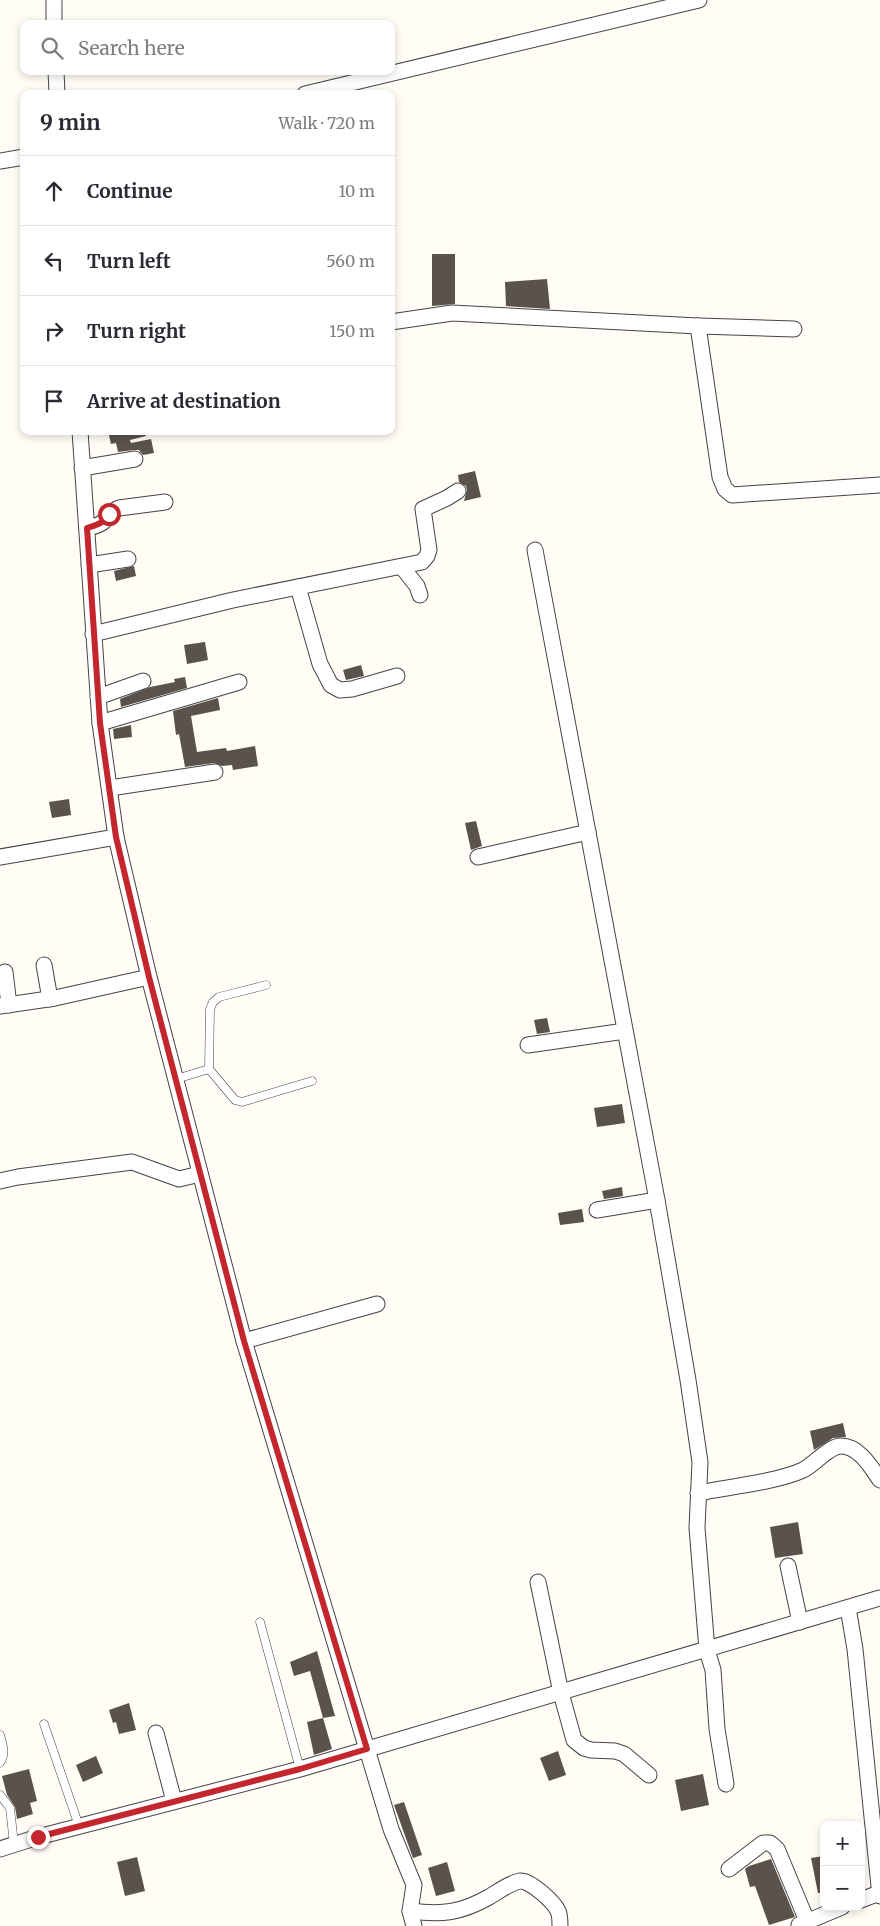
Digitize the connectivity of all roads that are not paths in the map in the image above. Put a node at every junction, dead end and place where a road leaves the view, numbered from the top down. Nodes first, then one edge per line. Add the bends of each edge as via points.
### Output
1 (54, 0) edge
2 (700, 0) edge
3 (54, 20) edge
4 (395, 73) edge
5 (56, 75) edge
6 (385, 75) edge
7 (57, 90) edge
8 (322, 90) edge
9 (20, 158) edge
10 (0, 161) edge
11 (395, 321) edge
12 (698, 326) junction
13 (794, 328) dead end
14 (80, 435) edge
15 (135, 459) dead end
16 (82, 468) junction
17 (880, 485) edge
18 (458, 490) dead end
19 (165, 502) dead end
20 (87, 528) junction
21 (535, 550) dead end
22 (128, 559) dead end
23 (89, 565) junction
24 (402, 567) junction
25 (298, 587) junction
26 (420, 595) dead end
27 (93, 634) junction
28 (397, 676) dead end
29 (143, 681) dead end
30 (239, 682) dead end
31 (98, 697) junction
32 (100, 723) junction
33 (215, 772) dead end
34 (110, 788) junction
35 (588, 832) junction
36 (116, 837) junction
37 (478, 856) dead end
38 (0, 857) edge
39 (44, 965) dead end
40 (5, 972) dead end
41 (149, 977) junction
42 (266, 985) dead end
43 (50, 998) junction
44 (5, 1005) edge
45 (625, 1030) junction
46 (528, 1045) dead end
47 (210, 1068) junction
48 (176, 1079) junction
49 (312, 1081) dead end
50 (200, 1174) junction
51 (0, 1181) edge
52 (656, 1200) junction
53 (597, 1210) dead end
54 (377, 1304) dead end
55 (244, 1341) junction
56 (880, 1480) edge
57 (698, 1492) junction
58 (788, 1566) dead end
59 (538, 1582) dead end
60 (880, 1598) edge
61 (848, 1608) junction
62 (260, 1622) dead end
63 (800, 1622) junction
64 (707, 1650) junction
65 (561, 1693) junction
66 (44, 1724) dead end
67 (156, 1733) dead end
68 (0, 1735) edge
69 (367, 1749) junction
70 (0, 1763) edge
71 (300, 1769) junction
72 (649, 1775) dead end
73 (726, 1784) dead end
74 (0, 1795) edge
75 (174, 1801) junction
76 (877, 1823) edge
77 (79, 1826) junction
78 (7, 1847) edge
79 (729, 1869) dead end
80 (880, 1895) edge
81 (865, 1899) edge
82 (410, 1910) junction
83 (833, 1911) edge
84 (802, 1924) edge
85 (414, 1926) edge
86 (560, 1926) edge

1 - 3 street
2 - 4 street
5 - 7 street
6 - 8 street
9 - 10 street
11 - 12 street via 452,313
12 - 13 street
12 - 17 street via 720,477 725,489 732,495
14 - 16 street
15 - 16 street
16 - 20 street
18 - 24 street via 423,509 428,538 427,556 422,562
19 - 20 street via 119,508 112,511 105,521
20 - 23 street
21 - 35 street
22 - 23 street
23 - 27 street
24 - 25 street
24 - 26 street
25 - 27 street
25 - 28 street via 320,664 331,685 340,690 352,689
27 - 31 street
29 - 31 street
30 - 32 street
31 - 32 street
32 - 34 street
33 - 34 street
34 - 36 street
35 - 37 street
35 - 45 street
36 - 38 street
36 - 41 street
39 - 43 street
40 - 44 street
41 - 43 street
41 - 48 street
42 - 47 lane via 220,997 213,1002 210,1009
43 - 44 street
45 - 46 street
45 - 52 street
47 - 48 lane
47 - 49 lane via 235,1100 242,1102
48 - 50 street
50 - 51 street via 179,1179 132,1162
50 - 55 street
52 - 53 street
52 - 57 street via 700,1462
54 - 55 street
55 - 69 street
56 - 57 street via 855,1450 842,1446 832,1447 817,1462 787,1476
57 - 64 street via 697,1528
58 - 63 street
59 - 65 street
60 - 61 street
61 - 63 street
61 - 76 street
62 - 71 lane
63 - 64 street
64 - 65 street
64 - 73 street via 713,1670 716,1729
65 - 69 street
65 - 72 street via 574,1740 591,1750 624,1754
66 - 77 lane
67 - 75 street
68 - 70 lane via 4,1756
69 - 71 street
69 - 82 street via 391,1829 414,1885
71 - 75 street
74 - 78 lane via 10,1808
75 - 77 street
76 - 80 street
77 - 78 street
79 - 84 street via 763,1843 770,1843 778,1849
80 - 81 street
82 - 85 street
82 - 86 street via 435,1914 462,1909 518,1881 526,1881 550,1899 559,1912
83 - 84 street

